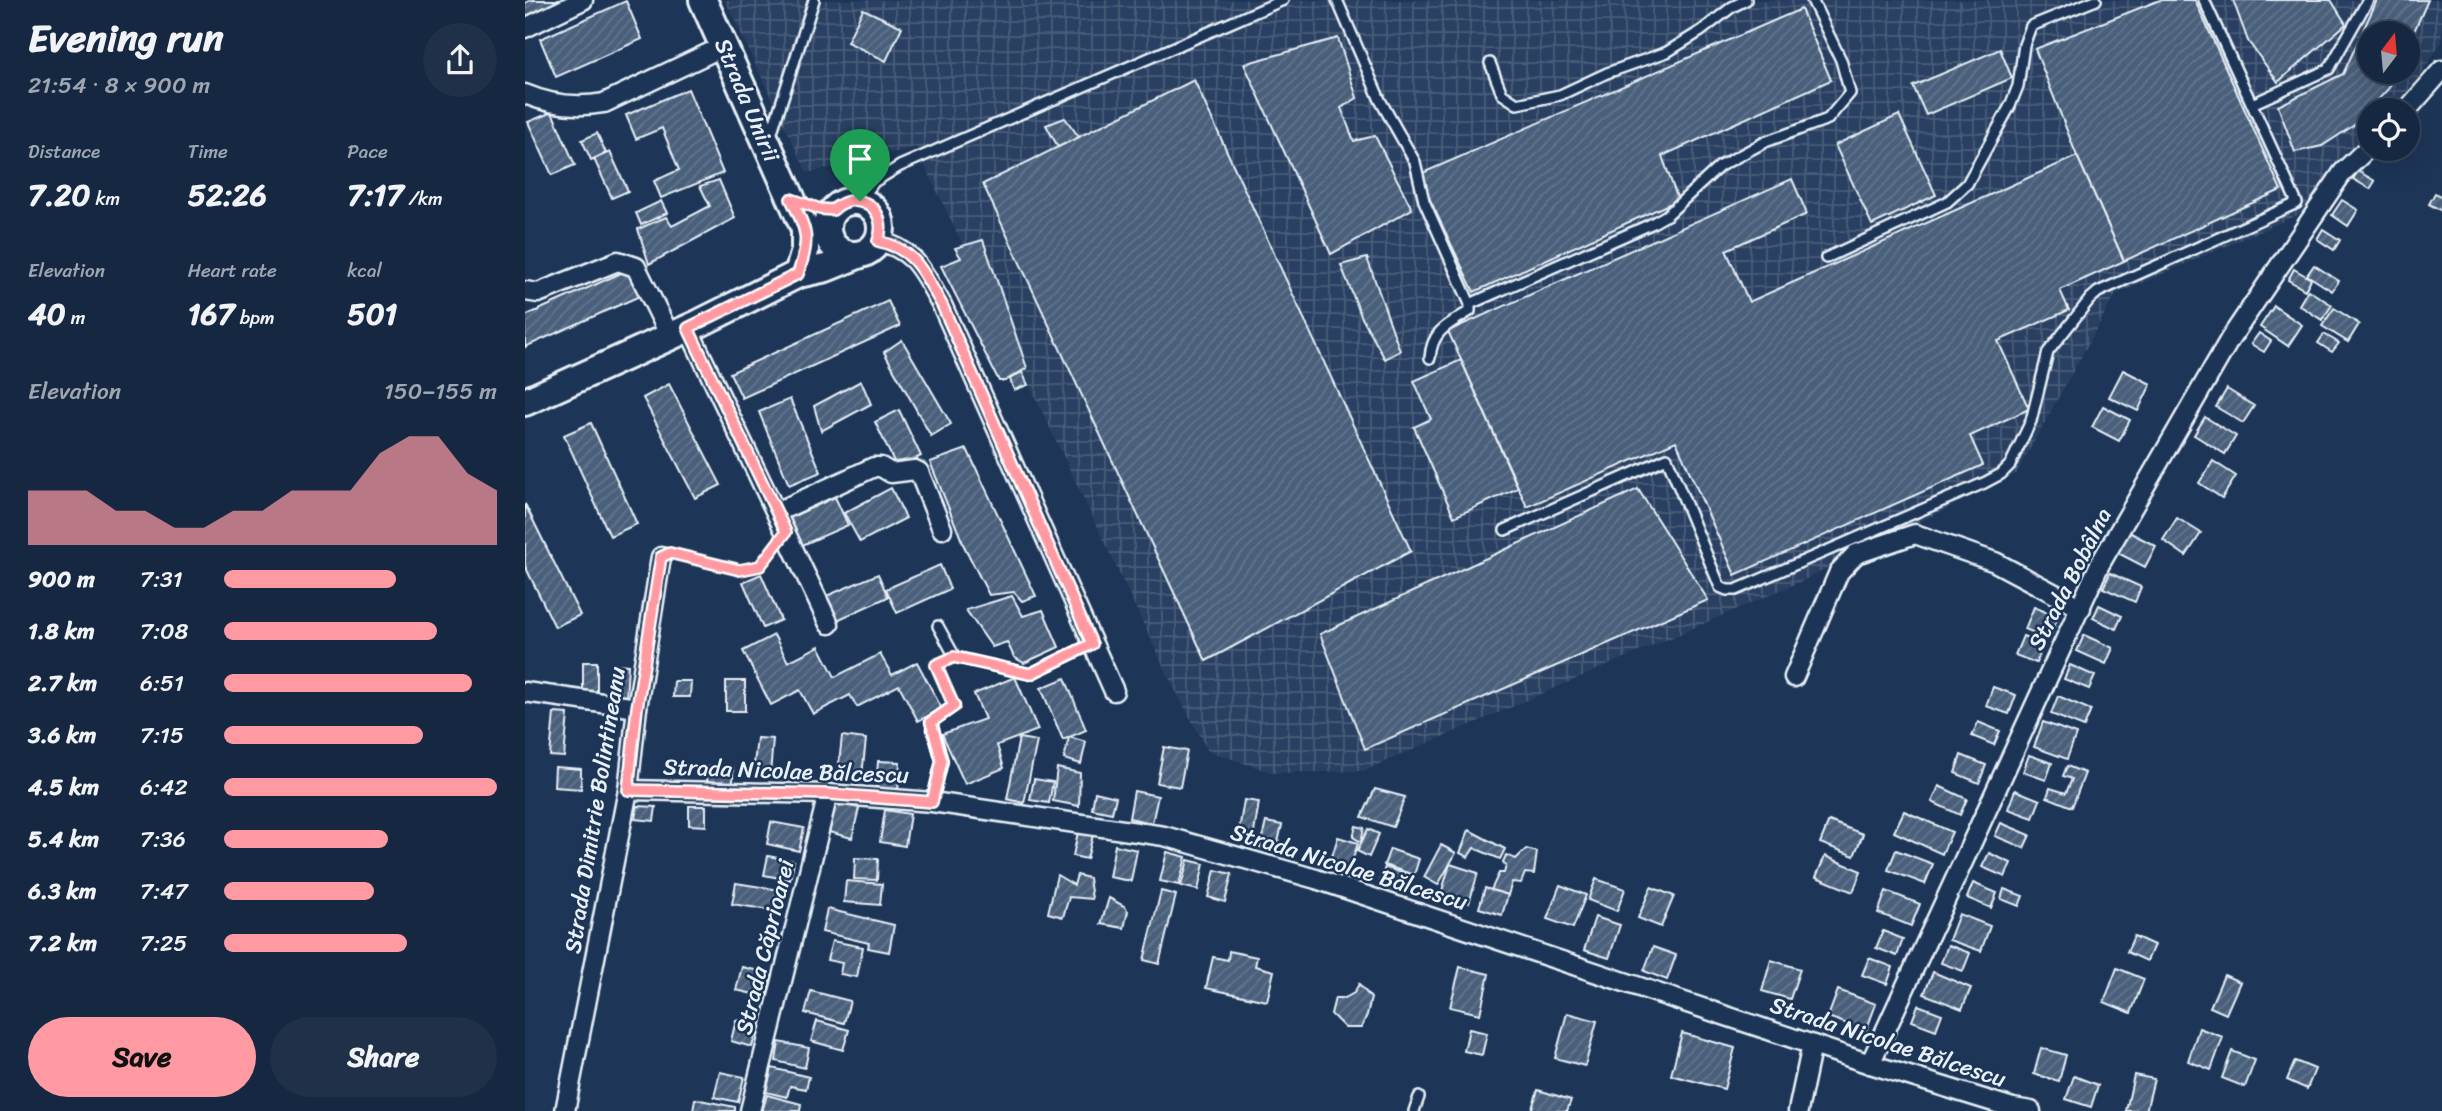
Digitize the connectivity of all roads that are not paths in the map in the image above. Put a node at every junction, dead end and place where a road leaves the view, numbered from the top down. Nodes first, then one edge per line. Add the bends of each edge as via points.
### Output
1 (583, 0) edge
2 (703, 0) edge
3 (814, 0) edge
4 (1283, 0) edge
5 (1337, 0) edge
6 (1746, 0) edge
7 (1812, 0) edge
8 (2096, 0) edge
9 (2204, 0) edge
10 (2368, 0) edge
11 (525, 28) edge
12 (724, 46) junction
13 (1490, 63) dead end
14 (2442, 70) edge
15 (525, 94) edge
16 (2418, 98) edge
17 (2252, 104) junction
18 (767, 148) junction
19 (2357, 159) edge
20 (860, 201) junction
21 (796, 209) junction
22 (829, 223) junction
23 (868, 248) junction
24 (1826, 258) dead end
25 (798, 274) junction
26 (531, 292) edge
27 (1470, 304) junction
28 (525, 308) edge
29 (679, 332) junction
30 (1430, 358) dead end
31 (525, 402) edge
32 (777, 512) junction
33 (942, 529) dead end
34 (1505, 530) dead end
35 (661, 557) road end
36 (2081, 608) junction
37 (829, 624) dead end
38 (938, 626) dead end
39 (1092, 644) junction
40 (1794, 677) dead end
41 (1114, 691) dead end
42 (525, 692) edge
43 (954, 706) road end
44 (637, 708) junction
45 (628, 790) junction
46 (828, 794) junction
47 (932, 802) junction
48 (1812, 1045) junction
49 (1870, 1064) junction
50 (1419, 1097) dead end
51 (2013, 1110) edge
52 (565, 1111) edge
53 (750, 1111) edge
54 (1414, 1111) edge
55 (1798, 1111) edge
56 (2031, 1111) edge

1 - 11 street
2 - 12 main road, Strada Unirii
3 - 18 lane
4 - 20 lane via 900,166 874,182
5 - 27 lane via 1380,100 1415,162 1423,201
6 - 13 lane via 1667,52 1560,95 1517,104 1502,94
7 - 27 lane via 1841,60 1850,93 1828,120 1765,142 1720,166 1651,224
8 - 24 lane via 2031,26 2018,86 1968,184 1947,202
9 - 17 lane
10 - 17 lane via 2329,69
12 - 15 street via 604,103 566,106
12 - 18 main road, Strada Unirii
14 - 16 street
17 - 34 lane via 2297,203 2089,299 2048,352 2031,421 2001,474 1737,590 1720,587 1667,458
18 - 21 main road, Strada Unirii
19 - 36 street, Strada Bobâlna via 2343,172 2230,339 2100,564
20 - 22 main road via 845,202
20 - 23 main road via 879,216 881,224
21 - 22 main road via 820,209
21 - 25 main road, Strada Unirii via 807,237
22 - 23 main road via 834,247 841,252
22 - 25 main road via 818,251
23 - 25 main road via 826,268
23 - 39 street via 897,245 915,260 942,305
25 - 29 main road
26 - 28 street
26 - 29 street via 626,262 636,267
27 - 30 lane via 1470,312 1441,330 1431,344
29 - 31 main road
29 - 32 street
32 - 33 street via 874,467 900,474 915,470
32 - 37 street
35 - 44 street, Strada Dimitrie Bolintineanu
36 - 40 street via 1995,562 1915,534 1856,554 1839,572
36 - 49 street, Strada Bobâlna
38 - 39 lane via 954,657 1030,674
39 - 41 street
42 - 44 street
43 - 47 lane via 931,722 942,761
44 - 45 street, Strada Dimitrie Bolintineanu
45 - 46 street, Strada Nicolae Bălcescu
45 - 52 street, Strada Dimitrie Bolintineanu
46 - 47 street, Strada Nicolae Bălcescu
46 - 53 street, Strada Căprioarei
47 - 48 street, Strada Nicolae Bălcescu via 1164,836 1316,879
48 - 49 street, Strada Nicolae Bălcescu
48 - 55 street
49 - 51 street, Strada Nicolae Bălcescu
50 - 54 lane
51 - 56 street, Strada Nicolae Bălcescu

